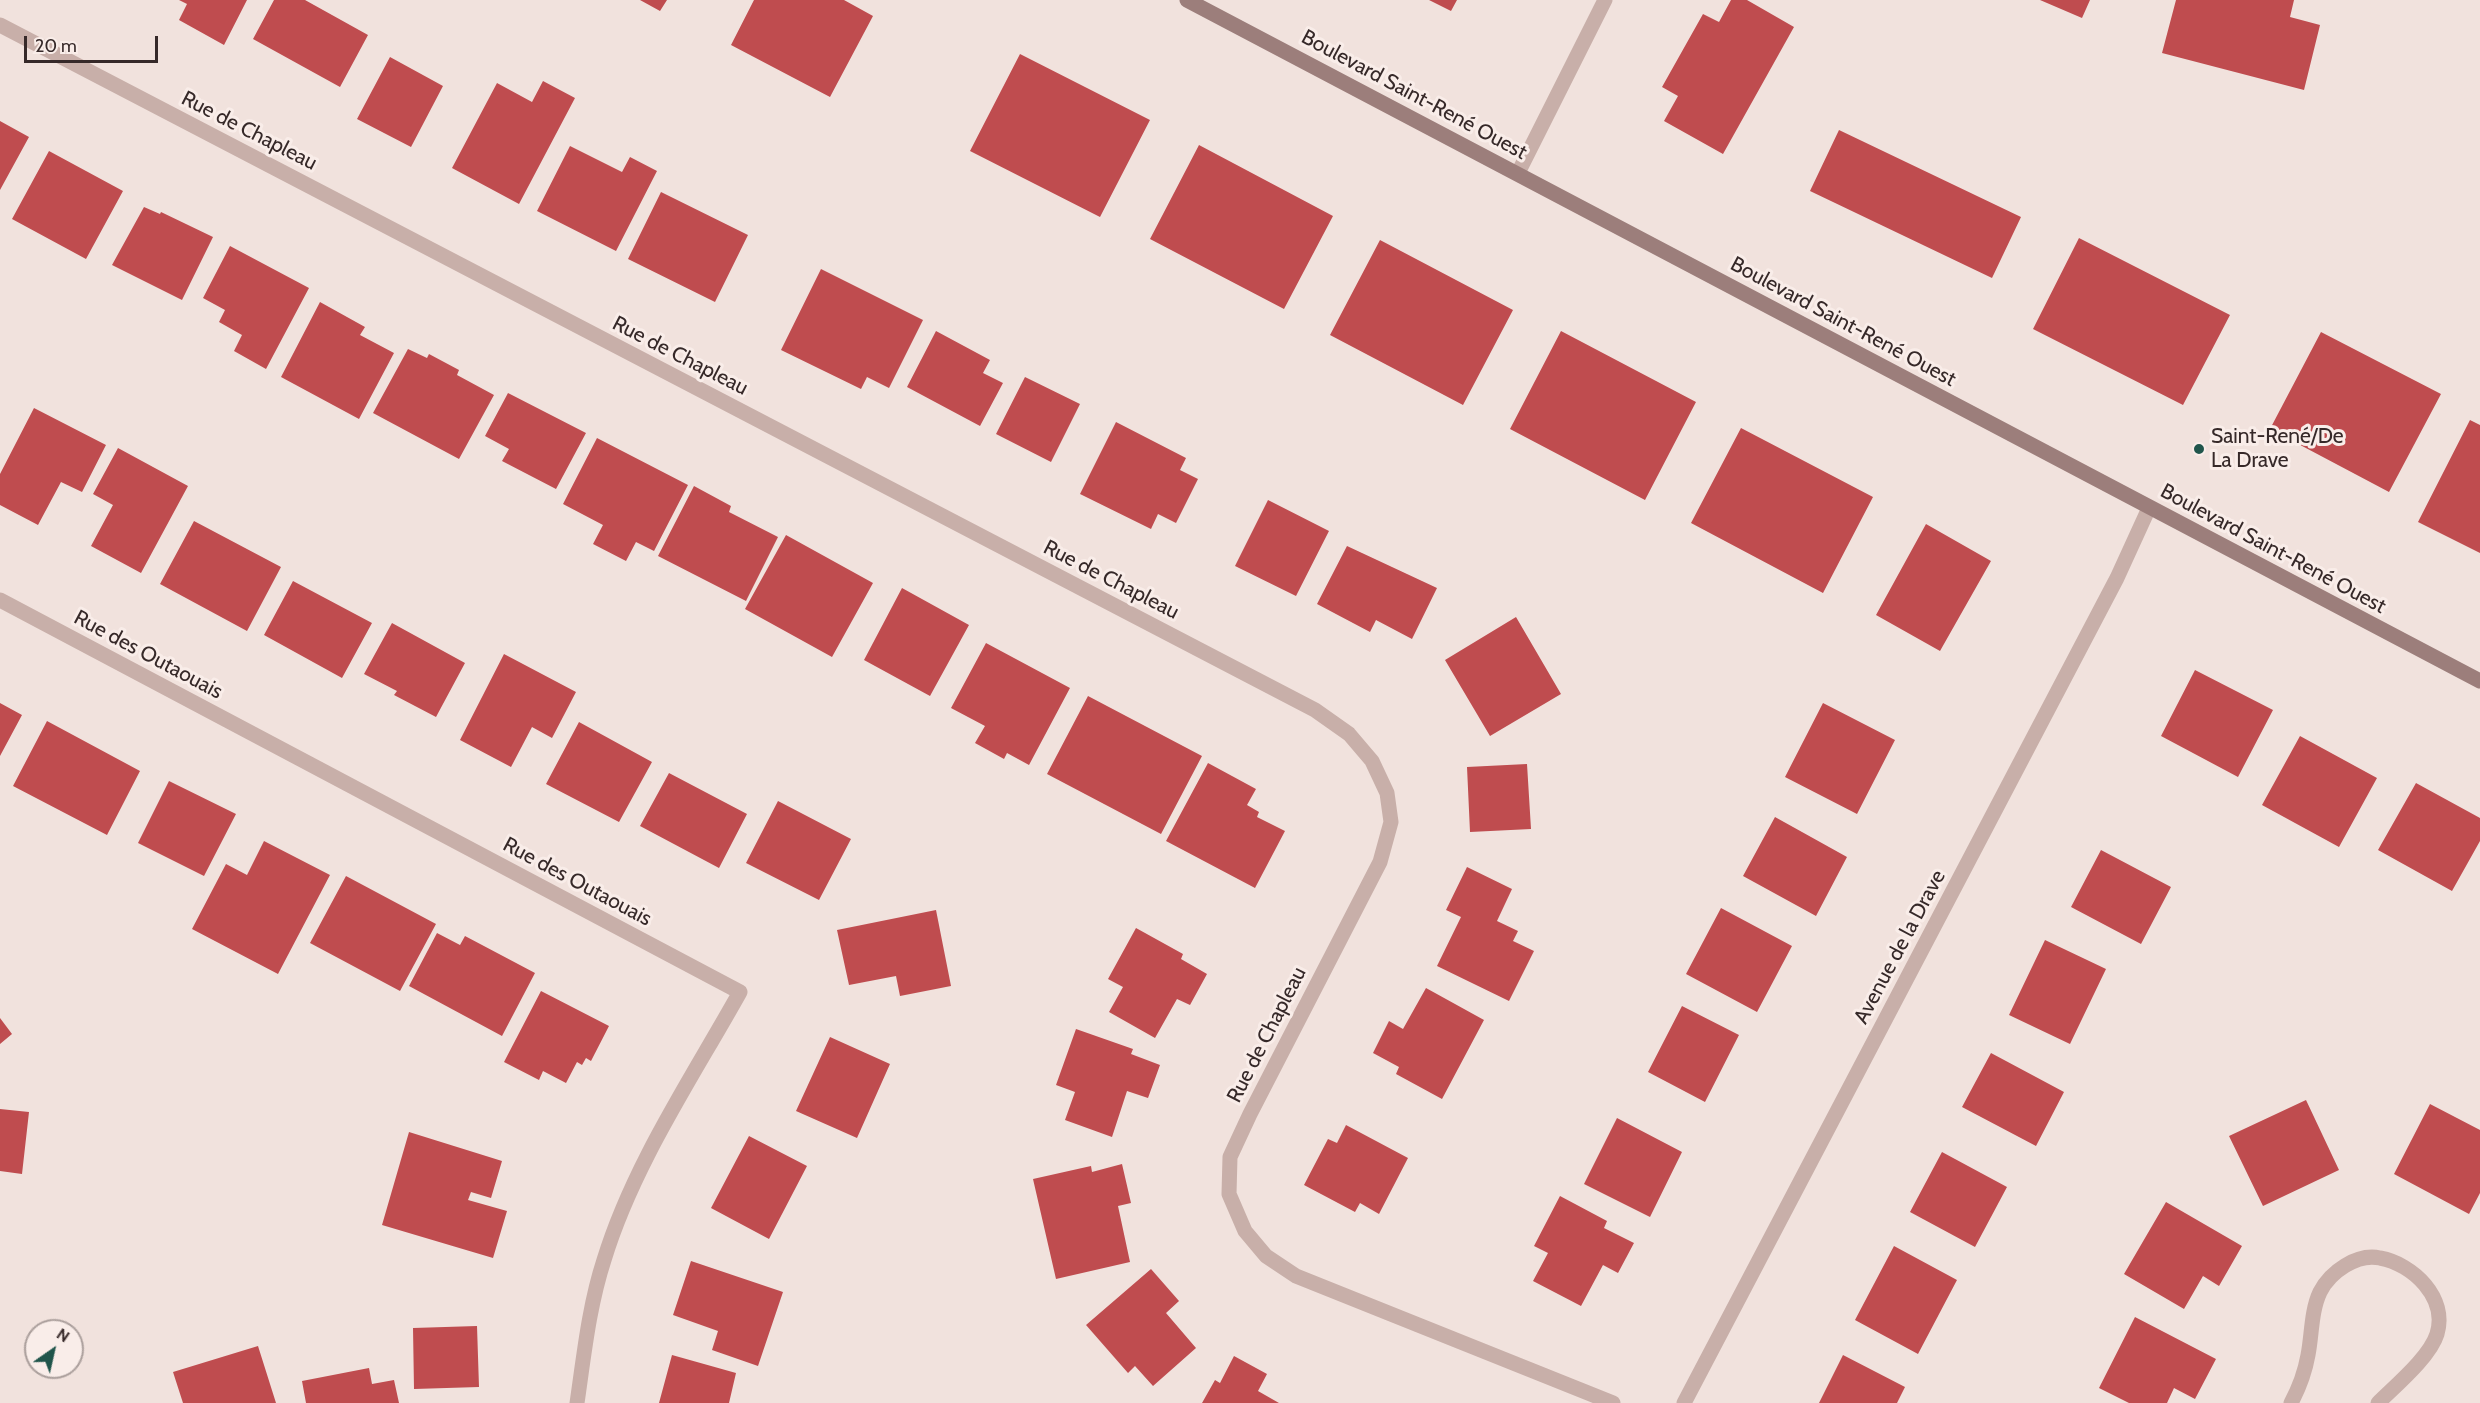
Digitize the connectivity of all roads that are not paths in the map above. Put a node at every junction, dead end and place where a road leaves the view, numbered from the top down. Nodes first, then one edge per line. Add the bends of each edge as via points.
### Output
1 (1187, 0) edge
2 (1605, 0) edge
3 (0, 25) edge
4 (1518, 173) junction
5 (2149, 508) junction
6 (0, 600) edge
7 (2480, 681) edge
8 (577, 1403) edge
9 (1613, 1403) edge
10 (1684, 1403) edge
11 (2291, 1403) edge
12 (2378, 1403) edge

1 - 4 street, Boulevard Saint-René Ouest
2 - 4 street
3 - 9 street, Rue de Chapleau via 1315,710 1349,734 1372,760 1387,793 1391,822 1380,862 1230,1157 1229,1194 1245,1231 1266,1256 1296,1276
4 - 5 street, Boulevard Saint-René Ouest
5 - 7 street, Boulevard Saint-René Ouest
5 - 10 street, Avenue de la Drave via 2117,578
6 - 8 street, Rue des Outaouais via 740,992 625,1202 604,1260 590,1317
11 - 12 street via 2308,1356 2320,1292 2335,1274 2356,1259 2380,1258 2408,1270 2428,1287 2439,1309 2438,1333 2426,1353

